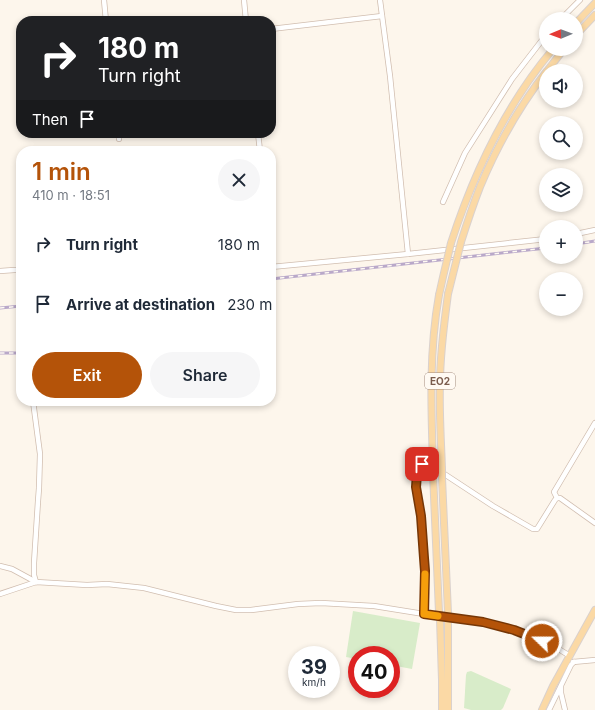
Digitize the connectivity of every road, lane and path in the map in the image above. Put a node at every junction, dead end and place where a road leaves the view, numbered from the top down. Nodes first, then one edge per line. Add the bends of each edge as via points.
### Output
1 (104, 0) edge
2 (244, 0) edge
3 (380, 0) edge
4 (580, 0) edge
5 (595, 3) edge
6 (568, 12) edge
7 (595, 15) edge
8 (106, 16) edge
9 (246, 16) edge
10 (382, 16) junction
11 (583, 16) edge
12 (276, 28) edge
13 (583, 28) edge
14 (539, 44) edge
15 (548, 56) edge
16 (558, 56) edge
17 (552, 64) edge
18 (539, 81) edge
19 (443, 202) dead end
20 (595, 230) edge
21 (583, 233) edge
22 (539, 240) edge
23 (408, 254) junction
24 (276, 267) edge
25 (16, 270) edge
26 (0, 271) edge
27 (34, 406) edge
28 (595, 423) edge
29 (557, 498) junction
30 (595, 523) edge
31 (0, 566) edge
32 (36, 582) junction
33 (0, 594) edge
34 (595, 610) edge
35 (424, 614) junction
36 (569, 659) junction
37 (595, 660) edge
38 (574, 662) junction
39 (561, 685) junction
40 (444, 710) edge
41 (542, 710) edge
42 (549, 710) edge
43 (565, 710) edge

1 - 8 street
2 - 9 street
3 - 10 street
4 - 6 street
5 - 11 main road
7 - 13 main road
10 - 12 street
10 - 23 street
14 - 19 street via 512,79 465,153
15 - 40 main road, ΕΟ2, bridge via 503,121 472,186 451,243 435,323 431,402
16 - 17 main road, ΕΟ2
18 - 40 main road, ΕΟ2, bridge via 505,135 480,187 461,242 448,294 440,384 448,613
20 - 21 street
22 - 23 street
23 - 24 street
25 - 26 street
27 - 32 street via 40,472 34,563
28 - 29 street via 554,490
29 - 30 street
29 - 35 street via 537,529 533,529 426,462 422,464 417,474 416,487 425,571
31 - 32 street
32 - 33 street
32 - 35 street via 144,588 236,610 298,604 337,604 374,606
34 - 36 main road
35 - 36 street via 483,622 514,630 550,645
36 - 38 street
36 - 41 main road
37 - 38 street
38 - 39 street
39 - 42 street
39 - 43 street

